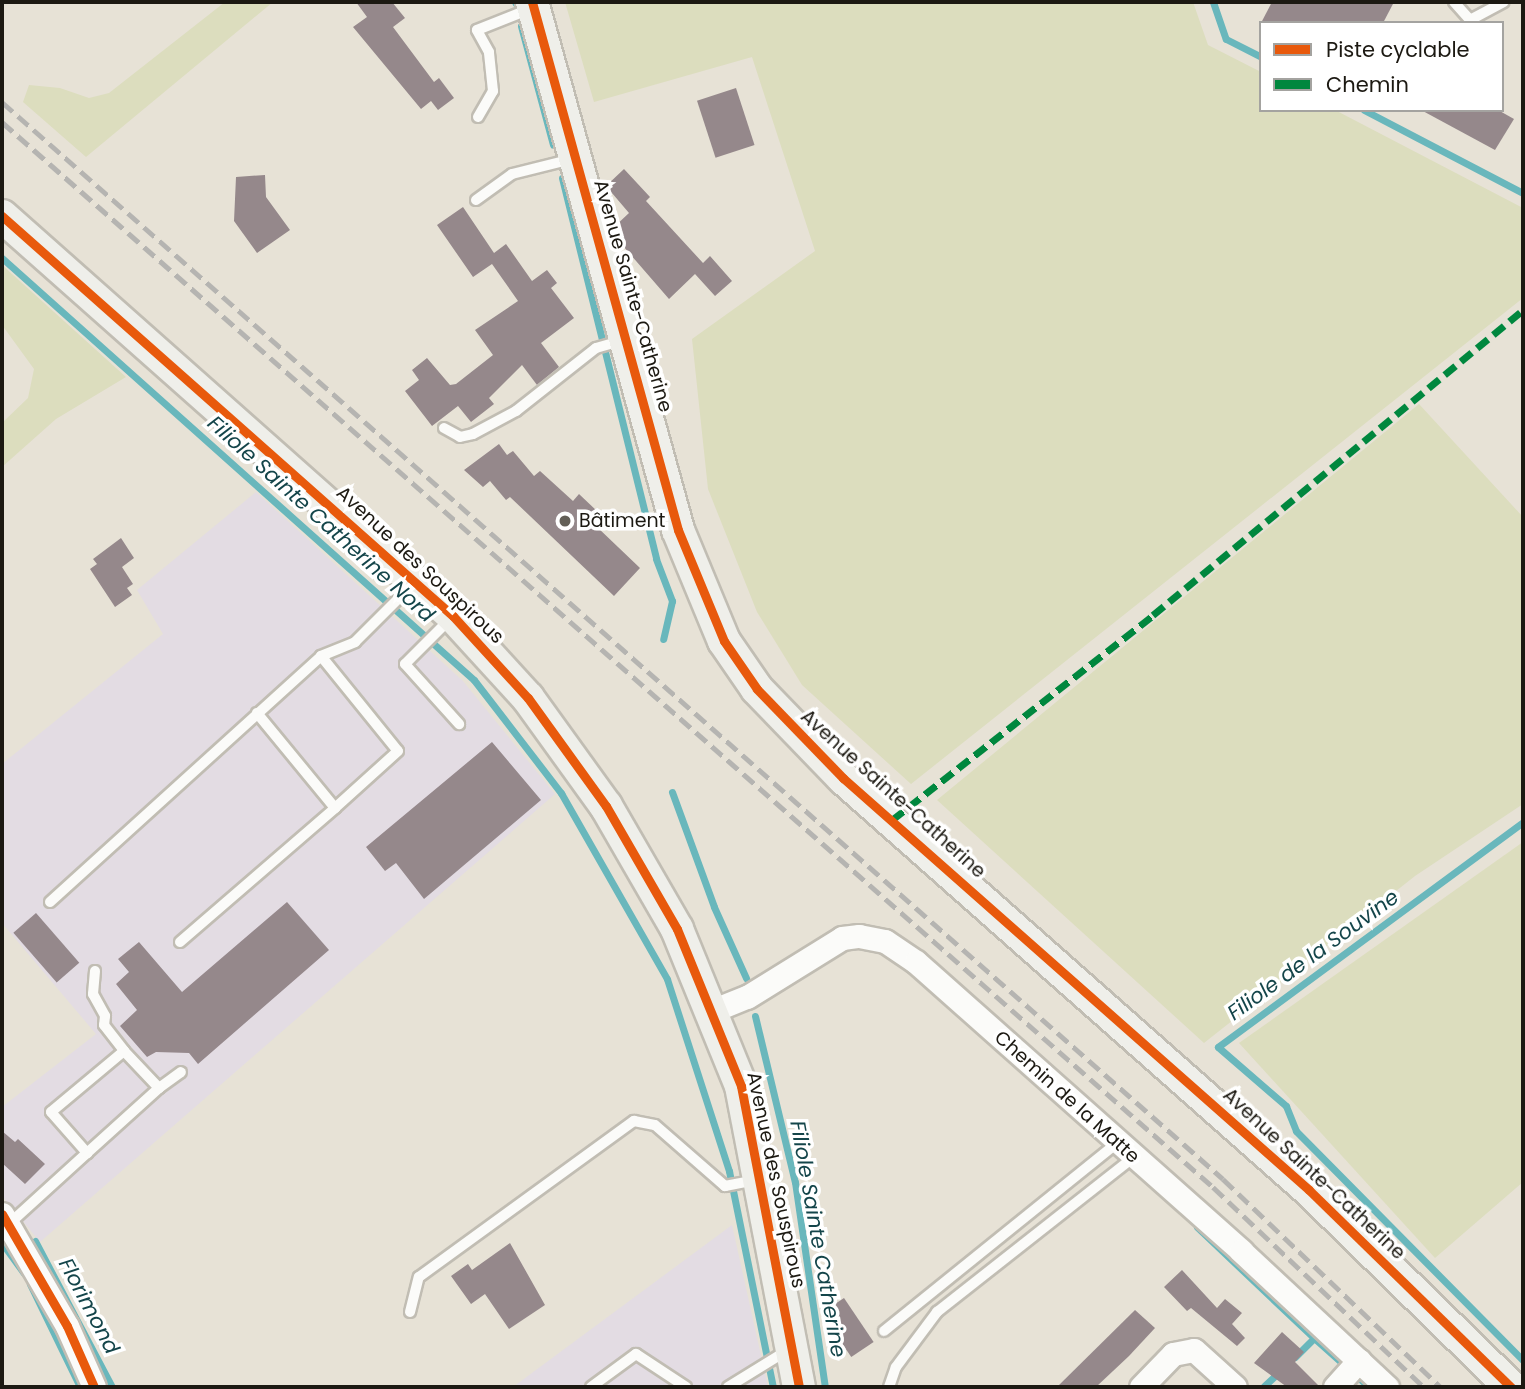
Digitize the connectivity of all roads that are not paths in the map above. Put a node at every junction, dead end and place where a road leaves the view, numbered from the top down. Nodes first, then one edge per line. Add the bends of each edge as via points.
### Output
1 (1454, 2) edge
2 (1504, 2) edge
3 (533, 4) edge
4 (478, 117) dead end
5 (576, 158) junction
6 (476, 200) dead end
7 (2, 216) edge
8 (621, 341) junction
9 (444, 428) dead end
10 (416, 581) junction
11 (453, 616) junction
12 (321, 656) junction
13 (257, 713) junction
14 (459, 724) dead end
15 (335, 808) junction
16 (50, 902) dead end
17 (180, 942) dead end
18 (95, 971) dead end
19 (714, 1010) junction
20 (124, 1051) junction
21 (181, 1072) dead end
22 (159, 1088) junction
23 (1126, 1149) junction
24 (87, 1153) junction
25 (762, 1179) junction
26 (6, 1219) edge
27 (410, 1312) dead end
28 (884, 1331) dead end
29 (792, 1348) junction
30 (1359, 1360) junction
31 (94, 1387) edge
32 (591, 1387) edge
33 (686, 1387) edge
34 (727, 1387) edge
35 (799, 1387) edge
36 (888, 1387) edge
37 (1141, 1387) edge
38 (1235, 1387) edge
39 (1335, 1387) edge
40 (1387, 1387) edge
41 (1511, 1387) edge

1 - 2 lane via 1470,20
3 - 4 lane via 477,30 489,52 493,91
3 - 5 main road, Avenue Sainte-Catherine
5 - 6 lane via 512,174
5 - 8 main road, Avenue Sainte-Catherine
7 - 10 main road, Avenue des Souspirous
8 - 9 lane via 596,348 516,411 473,434 460,436
8 - 41 main road, Avenue Sainte-Catherine via 701,592 724,641 757,689 843,778 1309,1190
10 - 11 main road, Avenue des Souspirous
10 - 12 lane via 355,642
11 - 14 lane via 405,663
11 - 19 main road, Avenue des Souspirous via 528,698 606,806 654,883
12 - 13 lane
12 - 15 lane via 398,751
13 - 15 lane
13 - 16 lane
15 - 17 lane
18 - 20 lane via 93,994 105,1016 104,1025
19 - 23 street, Chemin de la Matte via 747,997 842,938 885,941 916,962
19 - 25 main road, Avenue des Souspirous via 741,1086
20 - 22 lane
20 - 24 lane via 51,1112
21 - 22 lane
22 - 24 lane
23 - 28 lane
23 - 30 street, Chemin de la Matte
23 - 36 lane via 937,1312 896,1367
24 - 26 lane
25 - 27 lane via 726,1186 654,1125 634,1121 419,1277
25 - 29 main road, Avenue des Souspirous
26 - 31 street via 67,1326
29 - 34 lane
29 - 35 main road, Avenue des Souspirous
30 - 39 street
30 - 40 street, Chemin de la Matte
32 - 33 lane via 636,1354
37 - 38 street via 1173,1354 1194,1350

